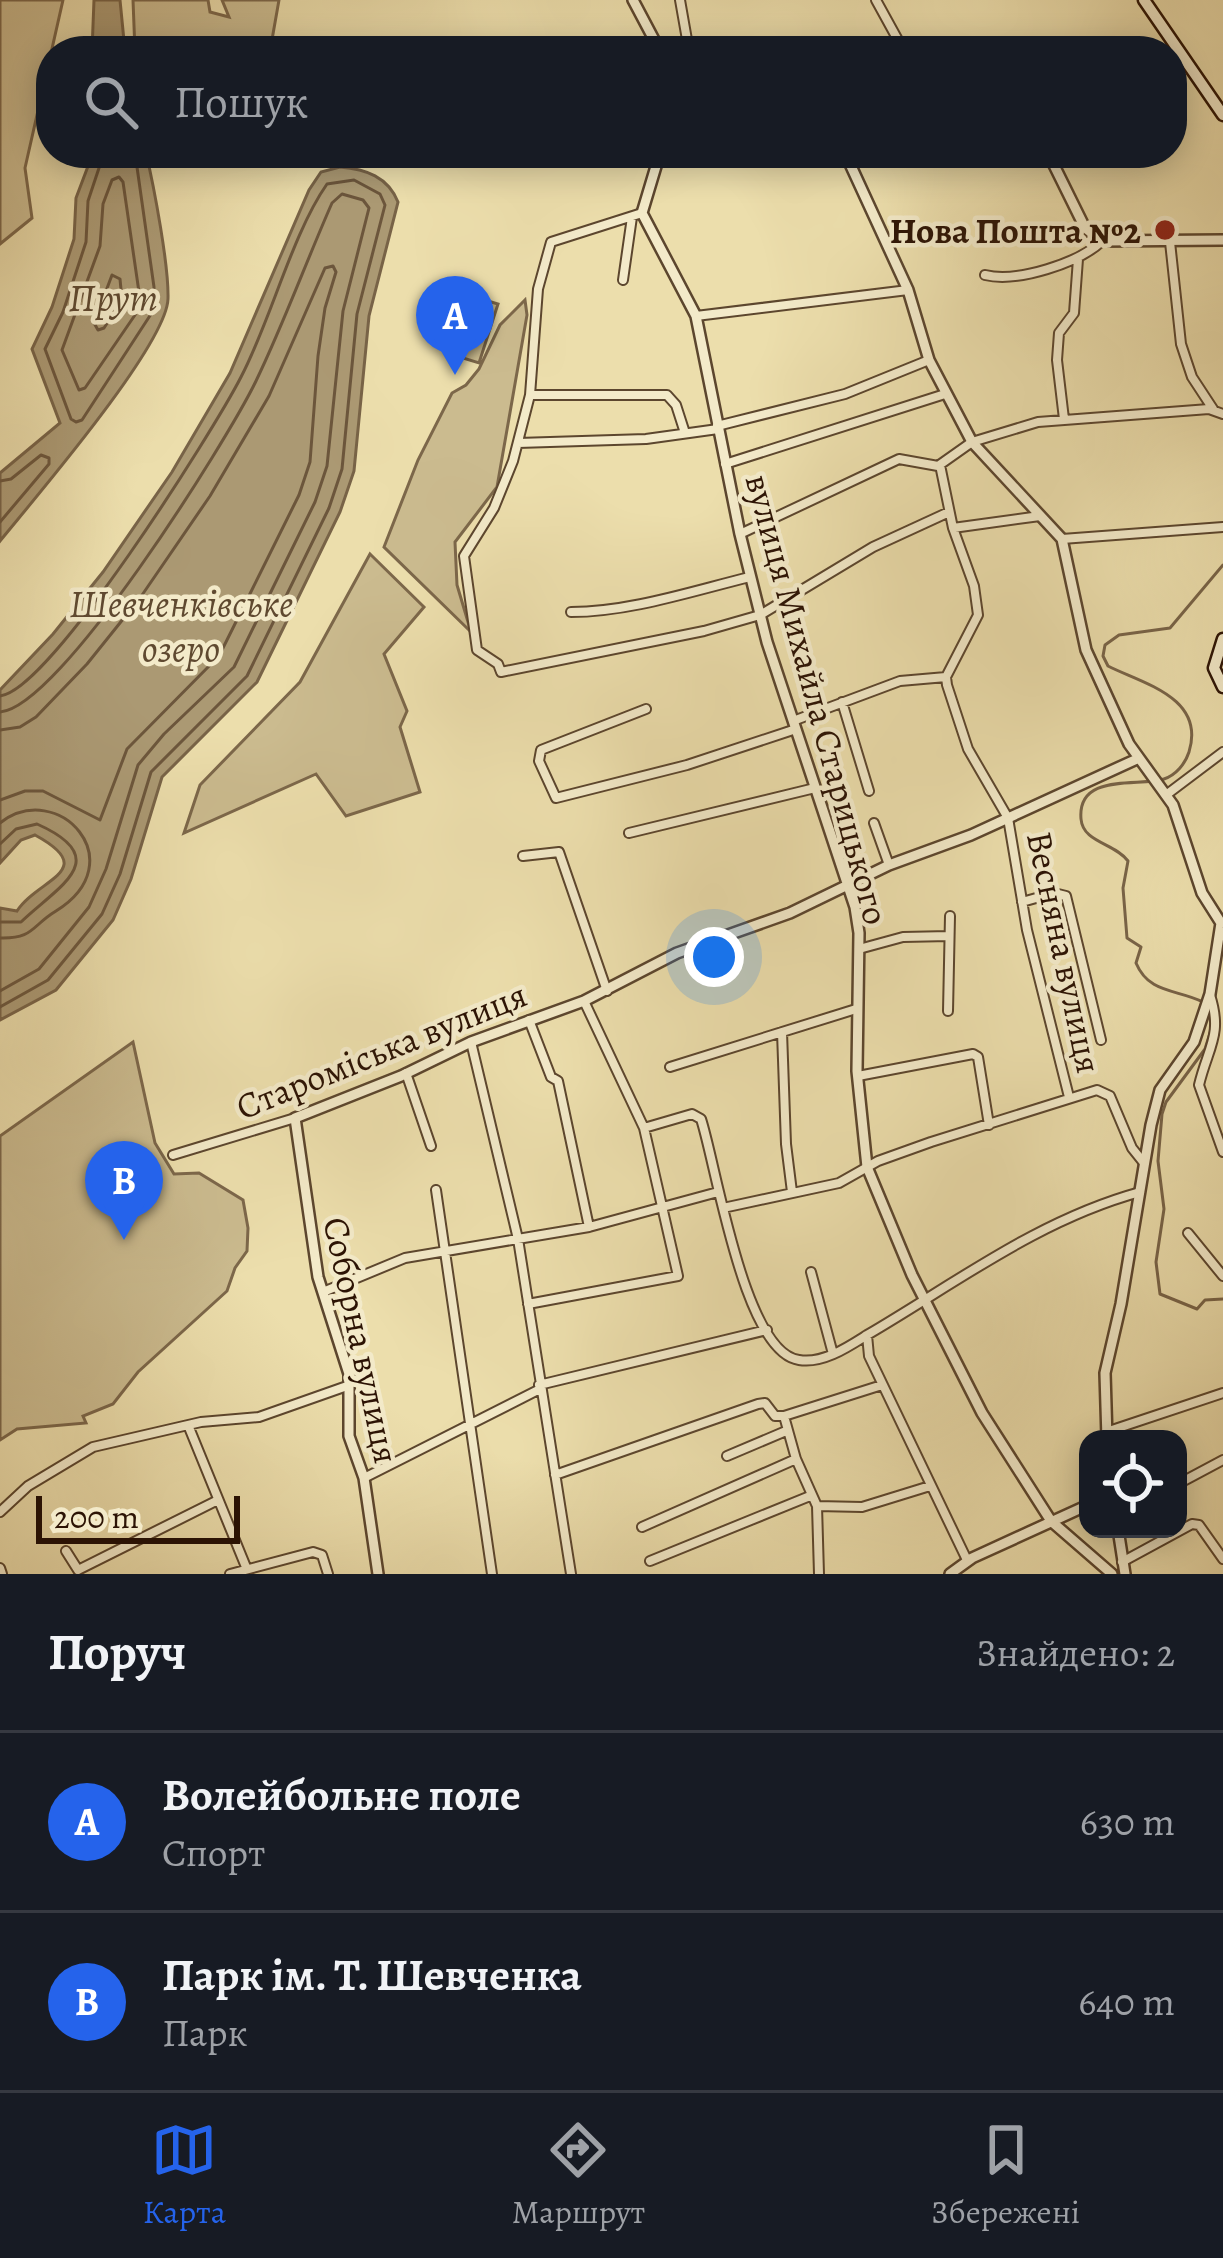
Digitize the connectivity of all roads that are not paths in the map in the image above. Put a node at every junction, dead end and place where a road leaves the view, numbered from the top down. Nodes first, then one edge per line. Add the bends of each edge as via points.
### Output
1 (633, 0) edge
2 (680, 0) edge
3 (876, 0) edge
4 (1144, 0) edge
5 (652, 36) edge
6 (686, 36) edge
7 (896, 36) edge
8 (1169, 36) edge
9 (1187, 62) edge
10 (1223, 114) edge
11 (654, 168) edge
12 (852, 168) edge
13 (1055, 168) edge
14 (637, 215) junction
15 (1223, 240) edge
16 (1102, 241) junction
17 (1170, 242) junction
18 (1078, 259) junction
19 (985, 274) dead end
20 (623, 280) dead end
21 (908, 290) junction
22 (696, 316) junction
23 (929, 360) junction
24 (530, 394) junction
25 (945, 394) junction
26 (1213, 409) junction
27 (1223, 414) edge
28 (1064, 419) junction
29 (717, 427) junction
30 (685, 433) junction
31 (972, 442) junction
32 (518, 443) junction
33 (725, 464) junction
34 (940, 465) junction
35 (950, 512) junction
36 (1042, 516) junction
37 (1223, 527) edge
38 (953, 528) junction
39 (740, 535) junction
40 (1062, 539) junction
41 (750, 577) junction
42 (571, 612) dead end
43 (760, 615) junction
44 (1223, 639) edge
45 (946, 677) junction
46 (1223, 687) edge
47 (842, 702) junction
48 (646, 709) dead end
49 (794, 725) junction
50 (1223, 752) edge
51 (1138, 759) junction
52 (815, 788) junction
53 (869, 791) dead end
54 (1162, 791) junction
55 (1008, 818) junction
56 (874, 823) dead end
57 (629, 833) dead end
58 (523, 856) dead end
59 (889, 866) junction
60 (847, 885) junction
61 (1022, 902) junction
62 (950, 916) dead end
63 (1222, 923) edge
64 (949, 936) junction
65 (859, 949) junction
66 (607, 991) junction
67 (1210, 994) junction
68 (584, 1001) junction
69 (856, 1009) junction
70 (948, 1011) dead end
71 (529, 1020) junction
72 (1222, 1028) edge
73 (782, 1032) junction
74 (1101, 1040) dead end
75 (471, 1042) junction
76 (670, 1066) dead end
77 (406, 1073) junction
78 (857, 1076) junction
79 (1069, 1097) junction
80 (295, 1118) junction
81 (989, 1125) junction
82 (644, 1127) junction
83 (431, 1146) dead end
84 (1223, 1152) edge
85 (173, 1154) dead end
86 (1144, 1163) junction
87 (867, 1167) junction
88 (436, 1190) dead end
89 (718, 1192) junction
90 (792, 1192) junction
91 (1142, 1192) junction
92 (661, 1208) junction
93 (723, 1208) junction
94 (589, 1227) junction
95 (1188, 1233) dead end
96 (518, 1240) junction
97 (444, 1250) junction
98 (811, 1272) dead end
99 (1223, 1276) edge
100 (322, 1292) junction
101 (923, 1299) junction
102 (528, 1304) junction
103 (767, 1330) junction
104 (867, 1335) junction
105 (833, 1354) junction
106 (882, 1385) junction
107 (347, 1386) junction
108 (540, 1387) junction
109 (1223, 1393) edge
110 (784, 1416) junction
111 (470, 1424) junction
112 (188, 1425) junction
113 (1106, 1430) edge
114 (1120, 1430) edge
115 (786, 1431) junction
116 (728, 1456) dead end
117 (796, 1459) junction
118 (1223, 1460) edge
119 (555, 1475) junction
120 (364, 1478) junction
121 (1187, 1479) edge
122 (930, 1486) junction
123 (810, 1496) junction
124 (218, 1500) junction
125 (817, 1507) junction
126 (1079, 1509) edge
127 (0, 1513) edge
128 (1051, 1521) junction
129 (642, 1527) dead end
130 (1119, 1538) edge
131 (66, 1551) dead end
132 (1223, 1559) edge
133 (650, 1561) dead end
134 (967, 1561) junction
135 (246, 1567) junction
136 (1124, 1568) edge
137 (79, 1572) edge
138 (230, 1574) edge
139 (328, 1574) edge
140 (378, 1574) edge
141 (492, 1574) edge
142 (571, 1574) edge
143 (819, 1574) edge
144 (950, 1574) edge
145 (1112, 1574) edge

1 - 5 street
2 - 6 street
3 - 7 street
4 - 8 main road
9 - 10 main road
11 - 14 street
12 - 21 street
13 - 16 street via 1085,228
14 - 20 street
14 - 22 street, вулиця Михайла Старицького
14 - 24 street via 551,242 538,289
15 - 17 street
16 - 17 street
16 - 18 street
17 - 26 street via 1181,344
18 - 19 street
18 - 28 street via 1075,314 1059,333
21 - 22 street
21 - 23 street
22 - 29 street, вулиця Михайла Старицького
23 - 25 street
23 - 29 street via 845,394
24 - 30 street via 667,395
24 - 32 street
25 - 31 street
25 - 33 street
26 - 27 street
26 - 28 street
28 - 31 street
29 - 30 street
29 - 33 street, вулиця Михайла Старицького
30 - 32 street
31 - 34 street
31 - 36 street
32 - 43 street via 494,508 464,556 475,647 501,672
33 - 39 street, вулиця Михайла Старицького
34 - 35 street
34 - 39 street via 899,460
35 - 38 street
35 - 43 street
36 - 38 street
36 - 40 street
37 - 40 street
38 - 45 street via 978,615
39 - 41 street, вулиця Михайла Старицького
40 - 51 street via 1086,650
41 - 42 street
41 - 43 street, вулиця Михайла Старицького
43 - 49 street, вулиця Михайла Старицького
44 - 46 main road via 1214,668
45 - 47 street via 900,681
45 - 55 street, Весняна вулиця via 965,741
47 - 49 street
47 - 53 street
48 - 49 street via 541,750 556,798 687,765
49 - 52 street, вулиця Михайла Старицького
50 - 54 street
51 - 54 street
51 - 55 street, Староміська вулиця
52 - 57 street
52 - 60 street, вулиця Михайла Старицького
54 - 63 street
55 - 59 street, Староміська вулиця
55 - 61 street, Весняна вулиця
56 - 59 street
58 - 66 street via 559,852
59 - 60 street, Староміська вулиця
60 - 65 street, вулиця Михайла Старицького
60 - 66 street, Староміська вулиця via 677,953
61 - 74 street via 1066,896
61 - 79 street, Весняна вулиця
62 - 64 street
63 - 67 street
64 - 65 street
64 - 70 street
65 - 69 street, вулиця Михайла Старицького
66 - 68 street, Староміська вулиця
67 - 72 street
67 - 86 street via 1191,1050 1160,1092
68 - 71 street, Староміська вулиця
68 - 82 street
69 - 73 street
69 - 78 street, вулиця Михайла Старицького
71 - 75 street, Староміська вулиця
71 - 94 street via 558,1081
72 - 84 street via 1199,1085
73 - 76 street
73 - 90 street
75 - 77 street, Староміська вулиця
75 - 96 street
77 - 80 street, Староміська вулиця
77 - 83 street
78 - 81 street via 973,1054
78 - 87 street, вулиця Михайла Старицького
79 - 81 street
79 - 86 street via 1108,1095
80 - 85 street, Староміська вулиця
80 - 100 street, Соборна вулиця
81 - 87 street
82 - 89 street via 700,1117
82 - 92 street
86 - 91 street
87 - 90 street via 844,1181
87 - 101 street, вулиця Михайла Старицького
88 - 97 street
89 - 92 street
89 - 93 street
90 - 93 street
91 - 101 street via 1011,1245
91 - 113 street via 1105,1373
92 - 94 street
92 - 102 street via 677,1276
93 - 103 street via 744,1288
94 - 96 street
95 - 99 street
96 - 97 street
96 - 102 street
97 - 100 street
97 - 111 street
98 - 105 street
100 - 107 street, Соборна вулиця
101 - 104 street
101 - 128 street, вулиця Михайла Старицького via 976,1404
102 - 108 street
103 - 105 street via 791,1358
103 - 108 street
104 - 105 street
104 - 106 street
106 - 110 street
106 - 122 street
107 - 112 street via 259,1417
107 - 120 street, Соборна вулиця via 349,1436
108 - 111 street
108 - 119 street
109 - 114 street
110 - 115 street
110 - 119 street via 758,1404
111 - 120 street
111 - 141 street
112 - 124 street
112 - 127 street via 93,1447
115 - 116 street
115 - 117 street
117 - 123 street
117 - 129 street
118 - 121 street
119 - 142 street
120 - 140 street, Соборна вулиця
122 - 125 street via 876,1504
122 - 134 street
123 - 125 street
123 - 133 street
124 - 135 street
124 - 137 street
125 - 143 street
126 - 128 street
128 - 134 street
128 - 145 street, вулиця Михайла Старицького
130 - 136 street
131 - 137 street
132 - 136 street via 1192,1524
134 - 144 street
135 - 138 street
135 - 139 street via 317,1552

